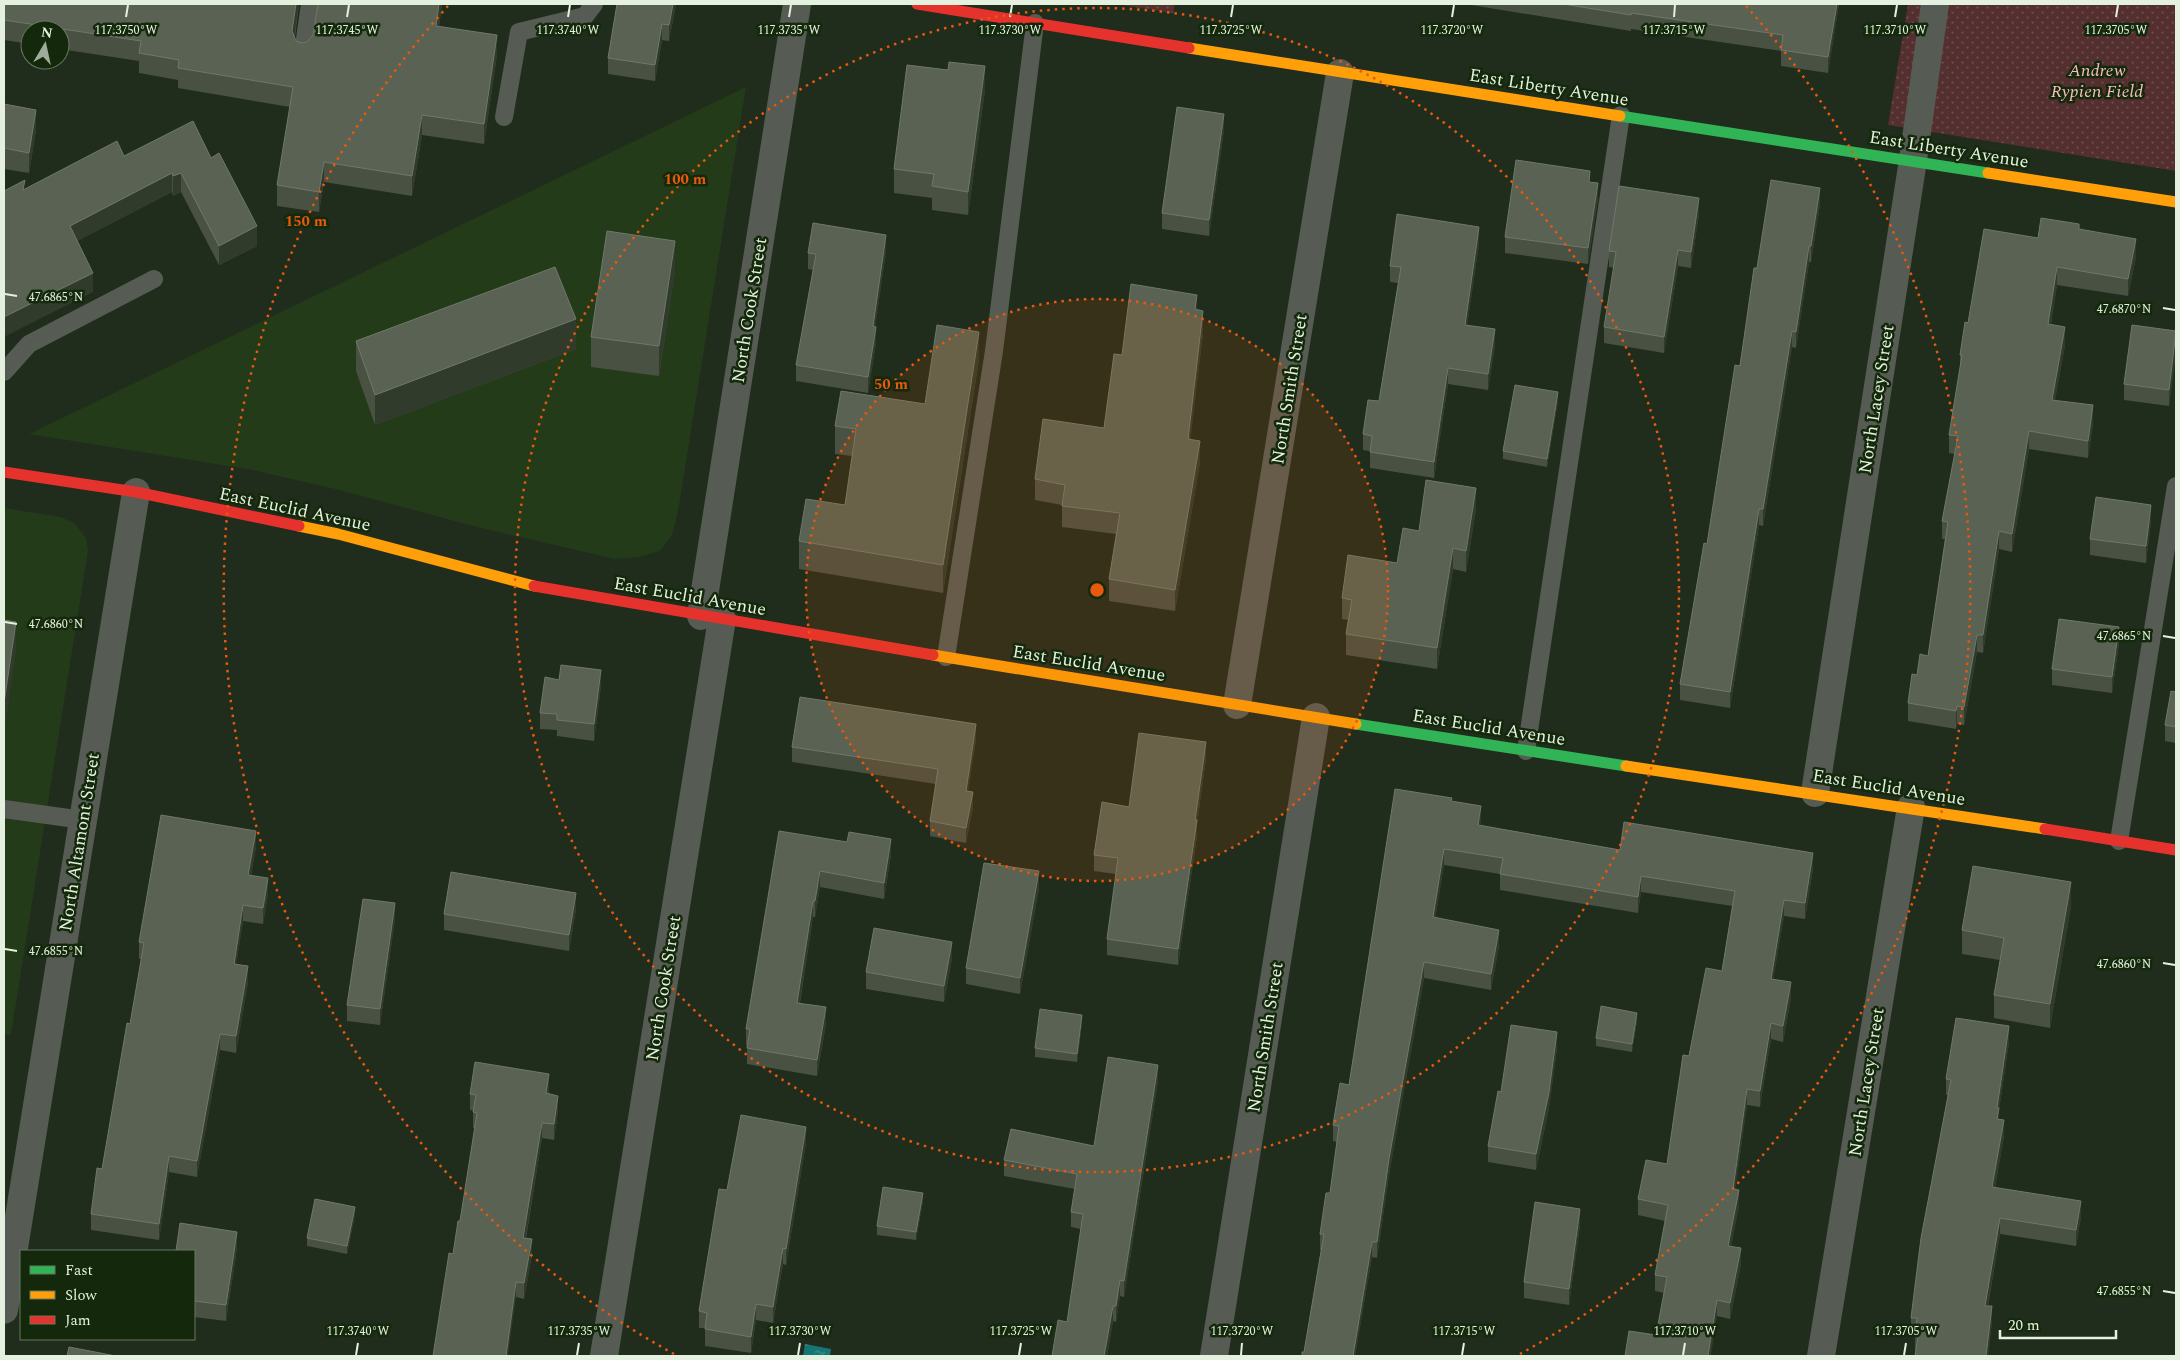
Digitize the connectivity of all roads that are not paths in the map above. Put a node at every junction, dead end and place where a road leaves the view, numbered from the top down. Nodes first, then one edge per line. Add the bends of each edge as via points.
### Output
1 (310, 4) edge
2 (594, 4) edge
3 (797, 4) edge
4 (917, 4) edge
5 (1935, 4) edge
6 (1035, 23) junction
7 (303, 53) edge
8 (1340, 73) junction
9 (1621, 115) junction
10 (504, 116) dead end
11 (1913, 160) junction
12 (2176, 202) edge
13 (154, 278) dead end
14 (4, 372) edge
15 (4, 472) edge
16 (2176, 486) edge
17 (136, 492) junction
18 (712, 618) junction
19 (946, 657) junction
20 (1237, 705) junction
21 (1316, 717) junction
22 (1526, 751) junction
23 (1815, 793) junction
24 (1911, 807) junction
25 (4, 809) edge
26 (83, 820) junction
27 (2119, 841) junction
28 (2176, 850) edge
29 (4, 1310) edge
30 (604, 1356) edge
31 (1214, 1356) edge
32 (1821, 1356) edge

1 - 7 lane
2 - 10 lane via 584,16 519,32
3 - 18 street, North Cook Street
4 - 6 main road, East Liberty Avenue
5 - 11 street, North Lacey Street
6 - 8 main road, East Liberty Avenue
6 - 19 lane via 994,351
8 - 9 main road, East Liberty Avenue
8 - 20 street, North Smith Street
9 - 11 main road, East Liberty Avenue
9 - 22 lane
11 - 12 main road, East Liberty Avenue
11 - 23 street, North Lacey Street
13 - 14 lane via 29,344
15 - 17 main road, East Euclid Avenue
16 - 27 lane
17 - 18 main road, East Euclid Avenue via 338,534 539,587
17 - 26 street, North Altamont Street
18 - 19 main road, East Euclid Avenue
18 - 30 street, North Cook Street
19 - 20 main road, East Euclid Avenue
20 - 21 main road, East Euclid Avenue
21 - 22 main road, East Euclid Avenue
21 - 31 street, North Smith Street
22 - 23 main road, East Euclid Avenue
23 - 24 main road, East Euclid Avenue
24 - 27 main road, East Euclid Avenue
24 - 32 street, North Lacey Street
25 - 26 lane
26 - 29 street, North Altamont Street
27 - 28 main road, East Euclid Avenue

